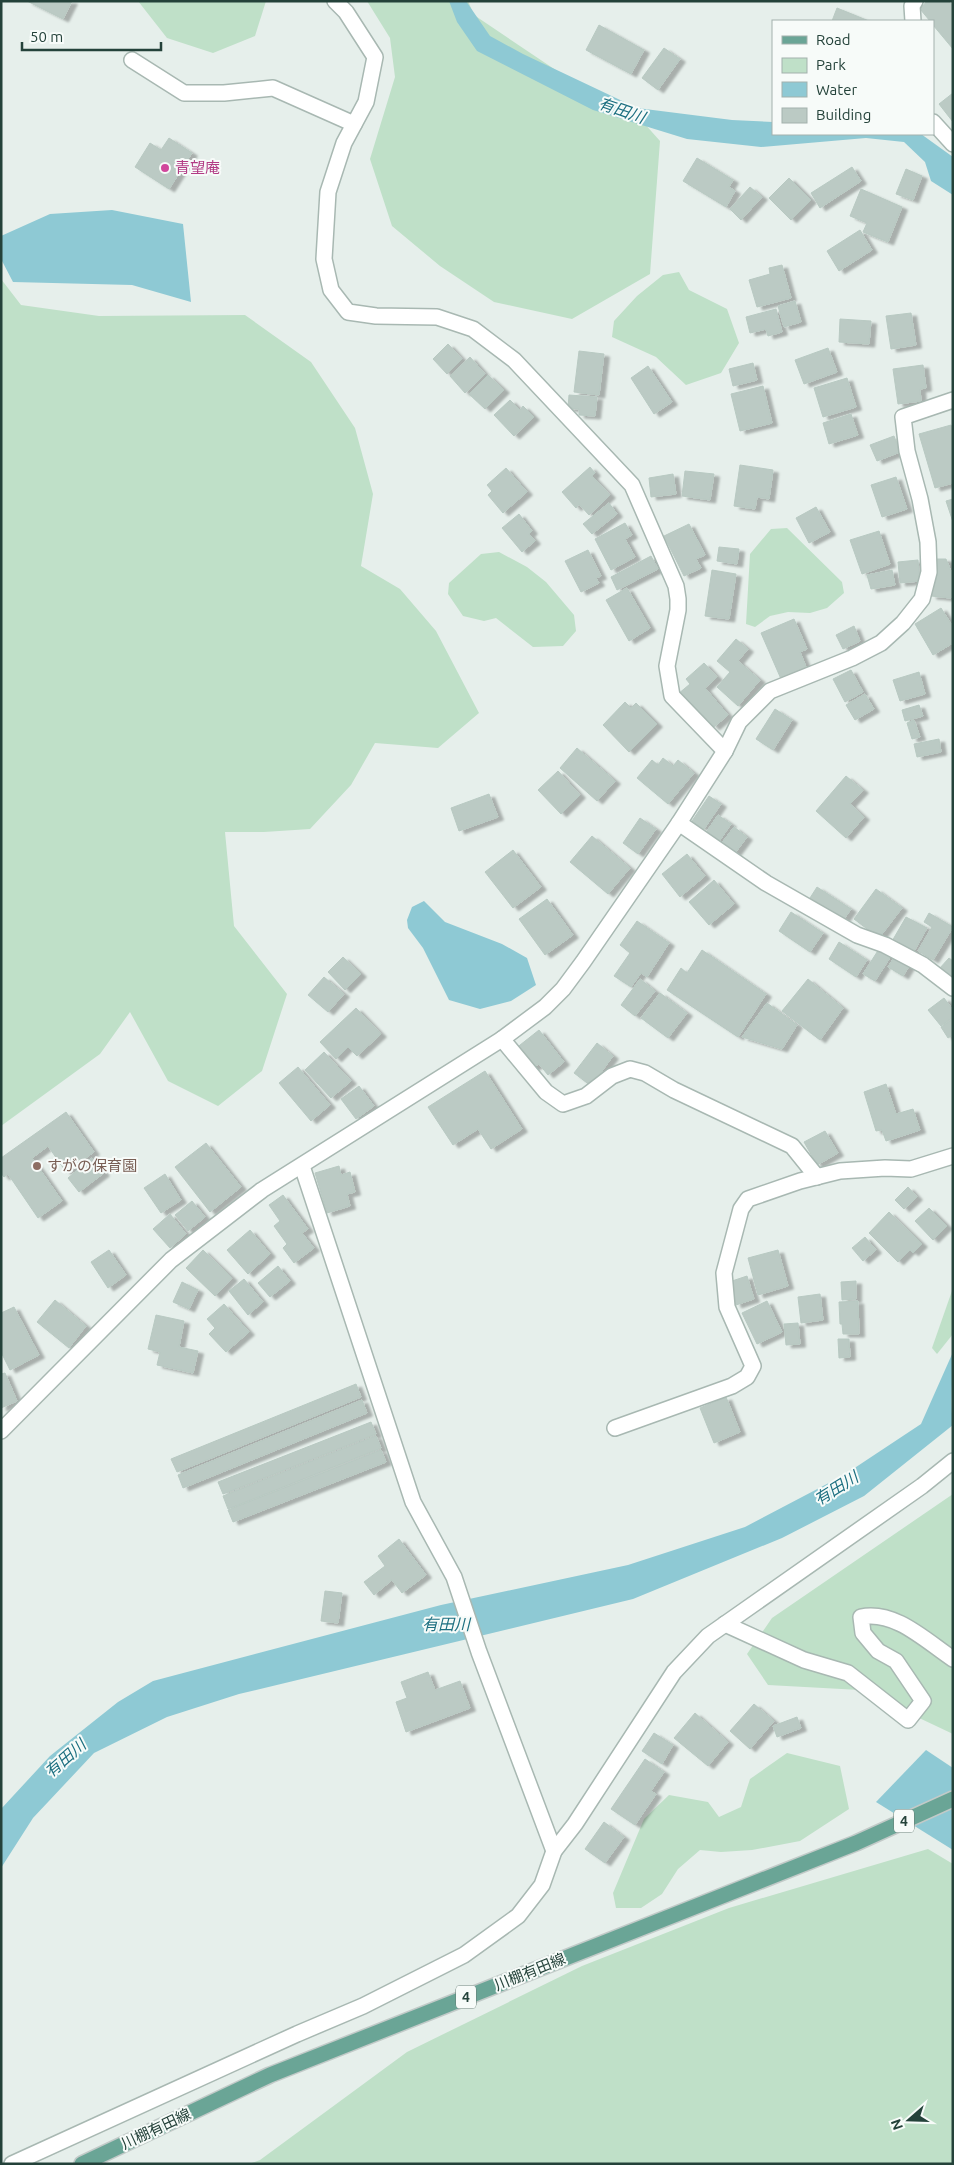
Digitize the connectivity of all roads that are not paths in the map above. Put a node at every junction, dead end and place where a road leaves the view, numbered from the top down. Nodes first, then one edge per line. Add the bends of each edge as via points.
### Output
1 (336, 1) edge
2 (915, 1) edge
3 (913, 20) edge
4 (132, 60) dead end
5 (934, 123) edge
6 (354, 124) junction
7 (953, 144) edge
8 (953, 400) edge
9 (725, 751) junction
10 (679, 823) junction
11 (953, 988) edge
12 (502, 1039) junction
13 (953, 1156) edge
14 (302, 1166) junction
15 (817, 1177) junction
16 (615, 1428) dead end
17 (1, 1431) edge
18 (953, 1461) edge
19 (725, 1624) junction
20 (953, 1659) edge
21 (953, 1799) edge
22 (554, 1851) junction
23 (12, 2164) edge
24 (82, 2164) edge

1 - 6 street via 375,57 366,102
2 - 3 street
4 - 6 street via 184,93 273,88
5 - 7 street
6 - 9 street via 344,143 328,192 324,258 331,290 348,312 436,317 473,329 514,360 632,485 676,586 678,610 667,666 672,696
8 - 9 street via 903,416 907,451 928,542 929,572 922,599 903,623 881,642 852,658 770,691 739,722
9 - 10 street
10 - 11 street via 766,882 857,935 923,965
10 - 12 street via 563,989 545,1007
12 - 14 street
12 - 15 street via 546,1092 563,1104 586,1096 612,1076 630,1068 792,1146
13 - 15 street via 911,1169 840,1171
14 - 17 street via 262,1190 171,1260
14 - 22 street via 413,1502 454,1577
15 - 16 street via 748,1199 741,1209 724,1273 727,1307 753,1366 747,1378
18 - 19 street
19 - 20 street via 804,1660 848,1674 908,1720 922,1701 896,1661 878,1651 863,1633 861,1617 875,1614 898,1621
19 - 22 street via 708,1636 674,1672
21 - 24 main road, 川棚有田線 / 4 via 856,1843 270,2075
22 - 23 street via 542,1885 518,1916 464,1955 363,2006

